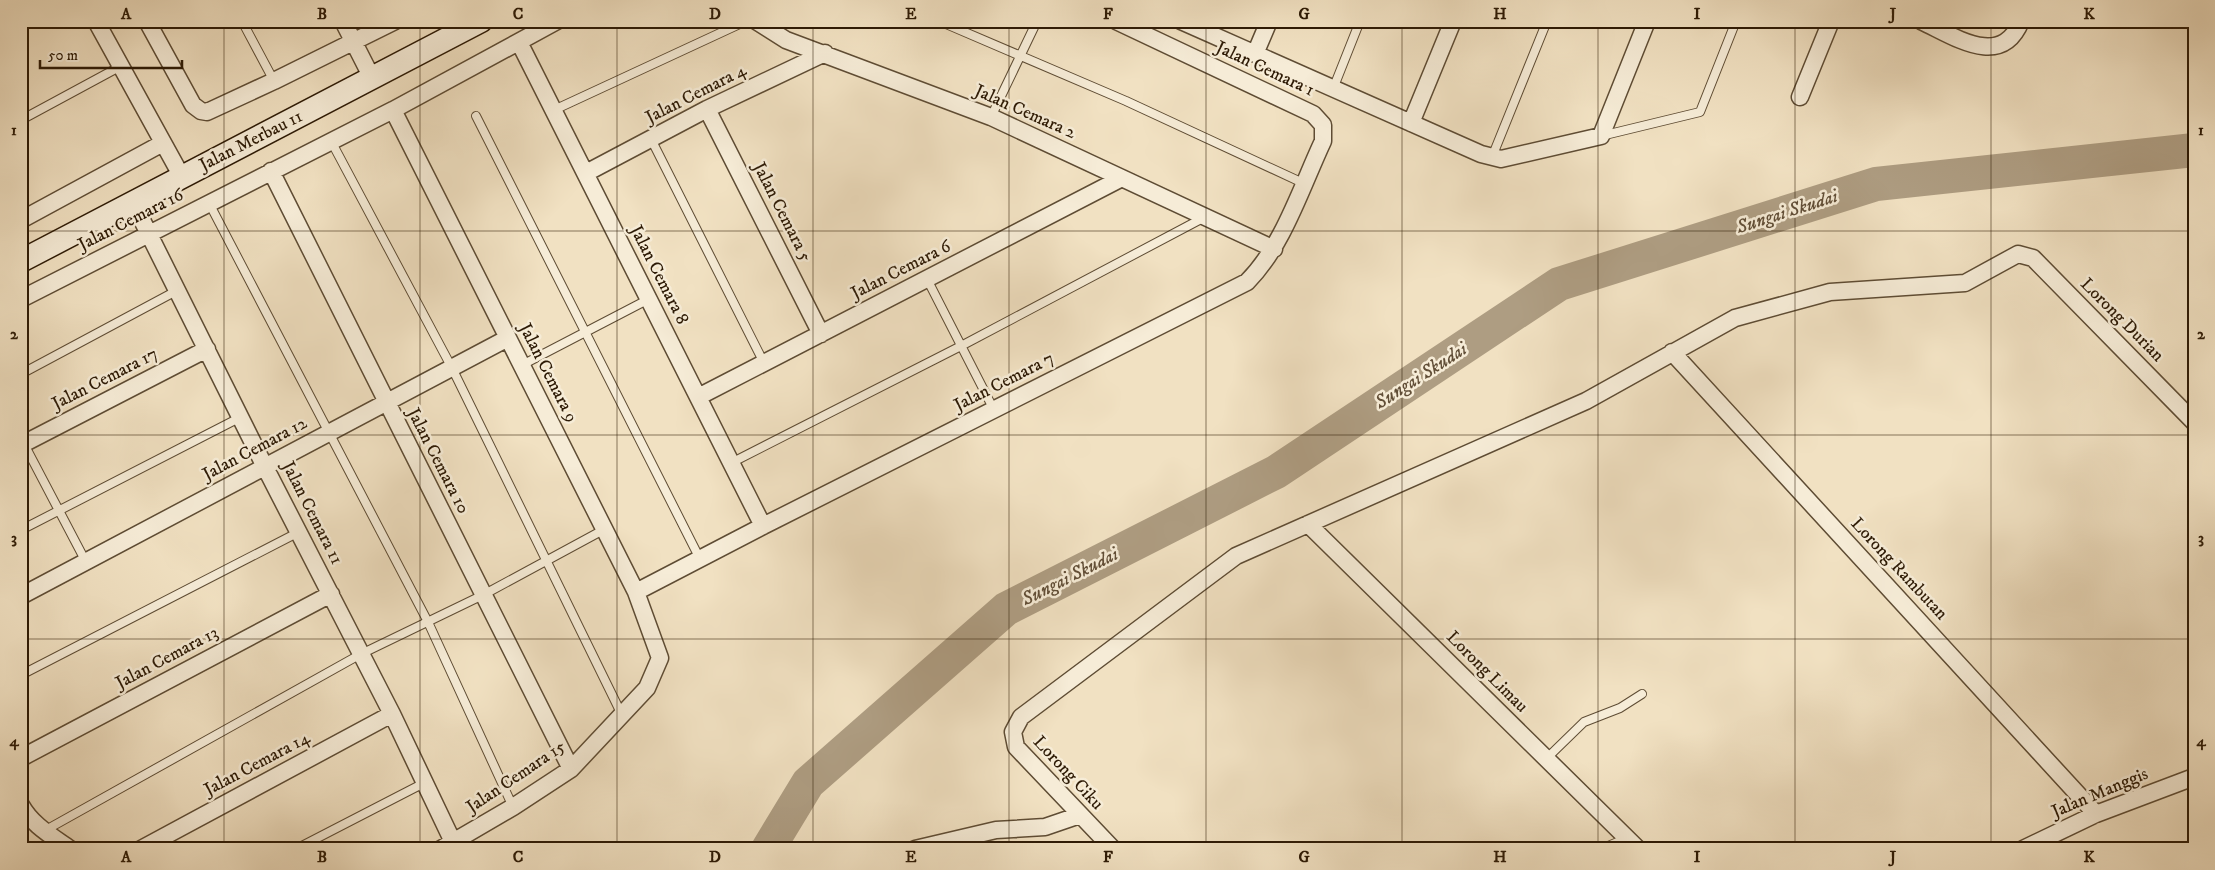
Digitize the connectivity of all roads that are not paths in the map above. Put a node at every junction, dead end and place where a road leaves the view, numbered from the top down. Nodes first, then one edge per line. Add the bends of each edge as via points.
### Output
1 (96, 21) edge
2 (147, 21) edge
3 (242, 21) edge
4 (343, 21) edge
5 (395, 21) edge
6 (481, 21) edge
7 (557, 21) edge
8 (746, 21) edge
9 (756, 21) edge
10 (939, 21) edge
11 (1037, 21) edge
12 (1116, 21) edge
13 (1180, 21) edge
14 (1268, 21) edge
15 (1360, 21) edge
16 (1453, 21) edge
17 (1547, 21) edge
18 (1647, 21) edge
19 (1736, 21) edge
20 (1831, 21) edge
21 (2021, 21) edge
22 (1922, 22) edge
23 (354, 42) junction
24 (519, 42) junction
25 (825, 53) junction
26 (1255, 54) junction
27 (1021, 55) junction
28 (121, 66) junction
29 (372, 78) junction
30 (274, 82) junction
31 (1333, 89) junction
32 (1800, 97) dead end
33 (707, 109) junction
34 (393, 110) junction
35 (554, 110) junction
36 (476, 116) dead end
37 (991, 117) junction
38 (21, 120) edge
39 (1411, 122) junction
40 (1601, 136) junction
41 (651, 139) junction
42 (331, 141) junction
43 (1323, 141) joint
44 (163, 144) junction
45 (1492, 159) junction
46 (271, 172) junction
47 (586, 173) junction
48 (182, 177) junction
49 (1122, 178) junction
50 (1303, 183) junction
51 (134, 202) junction
52 (209, 203) junction
53 (1205, 217) junction
54 (21, 220) edge
55 (150, 233) junction
56 (1274, 249) junction
57 (21, 261) edge
58 (927, 279) junction
59 (178, 290) junction
60 (21, 299) edge
61 (649, 299) junction
62 (586, 332) junction
63 (821, 334) junction
64 (508, 338) junction
65 (961, 346) junction
66 (207, 349) junction
67 (1672, 352) junction
68 (764, 363) junction
69 (522, 365) junction
70 (452, 368) junction
71 (21, 374) edge
72 (698, 397) junction
73 (386, 402) junction
74 (994, 410) junction
75 (240, 417) junction
76 (2194, 422) edge
77 (328, 433) junction
78 (22, 442) edge
79 (731, 463) junction
80 (265, 467) junction
81 (59, 510) junction
82 (1308, 524) junction
83 (763, 526) junction
84 (605, 529) junction
85 (21, 530) edge
86 (299, 532) junction
87 (700, 559) junction
88 (544, 561) junction
89 (86, 562) junction
90 (636, 592) junction
91 (331, 594) junction
92 (483, 595) junction
93 (21, 596) edge
94 (428, 622) junction
95 (361, 654) junction
96 (660, 658) joint
97 (21, 675) edge
98 (1642, 694) dead end
99 (392, 714) junction
100 (622, 715) junction
101 (21, 758) edge
102 (1547, 758) junction
103 (570, 769) junction
104 (2194, 777) edge
105 (424, 783) junction
106 (21, 805) edge
107 (513, 807) junction
108 (1080, 814) junction
109 (2096, 814) junction
110 (44, 831) junction
111 (1632, 844) edge
112 (447, 846) edge
113 (70, 849) edge
114 (141, 849) edge
115 (296, 849) edge
116 (915, 849) edge
117 (1113, 849) edge
118 (1601, 849) edge
119 (2023, 849) edge

1 - 28 street
2 - 30 street via 193,105 201,111 212,111
3 - 30 lane
4 - 23 street
5 - 23 street
6 - 29 street, Jalan Merbau 11
7 - 24 street, Jalan Cemara 16
8 - 35 lane
9 - 25 street, Jalan Cemara 2 via 786,40
10 - 27 lane
11 - 27 lane
12 - 43 street, Jalan Cemara 1 via 1313,114 1323,126
13 - 26 street
14 - 26 street
15 - 31 lane
16 - 39 street
17 - 45 lane
18 - 40 street
19 - 40 lane via 1700,112
20 - 32 street
21 - 22 street via 2010,41 1995,47 1978,47
23 - 29 street
23 - 30 street
24 - 34 street, Jalan Cemara 16
24 - 35 street, Jalan Cemara 8
25 - 33 street, Jalan Cemara 4
25 - 37 street, Jalan Cemara 2
26 - 31 street
27 - 37 lane
27 - 50 lane
28 - 38 lane
28 - 44 street
29 - 48 street, Jalan Merbau 11
31 - 39 street
33 - 41 street, Jalan Cemara 4
33 - 63 street, Jalan Cemara 5
34 - 42 street, Jalan Cemara 16
34 - 64 street, Jalan Cemara 9
35 - 47 street, Jalan Cemara 8
36 - 62 lane
37 - 49 street, Jalan Cemara 2
39 - 45 street
40 - 45 street via 1501,160
41 - 47 street, Jalan Cemara 4
41 - 68 lane
42 - 46 street, Jalan Cemara 16
42 - 70 lane
43 - 50 street, Jalan Cemara 7
44 - 48 street
44 - 54 street
46 - 52 street, Jalan Cemara 16
46 - 73 street, Jalan Cemara 10
47 - 61 street, Jalan Cemara 8
48 - 51 street, Jalan Merbau 11
49 - 53 street, Jalan Cemara 2
49 - 58 street, Jalan Cemara 6
50 - 56 street, Jalan Cemara 7
51 - 55 street, Jalan Cemara 11
51 - 57 street, Jalan Merbau 11
52 - 55 street, Jalan Cemara 16
52 - 77 lane
53 - 56 street, Jalan Cemara 2
53 - 65 lane
55 - 59 street, Jalan Cemara 11
55 - 60 street, Jalan Cemara 16
56 - 74 street, Jalan Cemara 7 via 1247,282
58 - 63 street, Jalan Cemara 6
58 - 65 lane
59 - 66 street, Jalan Cemara 11
59 - 71 lane
61 - 62 lane
61 - 72 street, Jalan Cemara 8
62 - 69 lane
62 - 87 lane
63 - 68 street, Jalan Cemara 6
64 - 69 street, Jalan Cemara 9
64 - 70 street, Jalan Cemara 12
65 - 74 lane
65 - 79 lane
66 - 75 street, Jalan Cemara 11
66 - 78 street, Jalan Cemara 17
67 - 76 street, Lorong Durian via 1735,318 1830,292 1965,283 2018,254 2033,258
67 - 82 street via 1586,401
67 - 109 street, Lorong Rambutan
68 - 72 street, Jalan Cemara 6
69 - 84 street, Jalan Cemara 9
70 - 73 street, Jalan Cemara 12
70 - 88 lane
72 - 79 street, Jalan Cemara 8
73 - 77 street, Jalan Cemara 12
73 - 92 street, Jalan Cemara 10
74 - 83 street, Jalan Cemara 7
75 - 80 street, Jalan Cemara 11
75 - 81 lane
77 - 80 street, Jalan Cemara 12
77 - 94 lane
78 - 81 lane
79 - 83 street, Jalan Cemara 8
80 - 86 street, Jalan Cemara 11
80 - 89 street, Jalan Cemara 12
81 - 85 lane
81 - 89 lane
82 - 102 street, Lorong Limau
82 - 108 street, Lorong Ciku via 1236,556 1020,717 1013,732 1016,746
83 - 87 street, Jalan Cemara 7
84 - 88 lane
84 - 90 street, Jalan Cemara 9
86 - 91 street, Jalan Cemara 11
86 - 97 lane
87 - 90 street, Jalan Cemara 7
88 - 92 lane
88 - 100 lane
89 - 93 street, Jalan Cemara 12
90 - 96 street, Jalan Cemara 9
91 - 95 street, Jalan Cemara 11
91 - 101 street, Jalan Cemara 13
92 - 94 lane
92 - 103 street, Jalan Cemara 10
94 - 95 lane
94 - 107 lane
95 - 99 street, Jalan Cemara 11
95 - 110 lane
96 - 100 street, Jalan Cemara 15 via 647,688
98 - 102 lane via 1620,708 1584,722
99 - 105 street, Jalan Cemara 11
99 - 114 street, Jalan Cemara 14
100 - 103 street, Jalan Cemara 15
102 - 111 street, Lorong Limau
103 - 107 street, Jalan Cemara 15
104 - 109 street, Jalan Manggis
105 - 112 street, Jalan Cemara 11
105 - 115 lane
106 - 110 street
107 - 112 street, Jalan Cemara 15
108 - 116 street via 1045,827 996,830
108 - 117 street, Lorong Ciku
109 - 119 street, Jalan Manggis
110 - 113 street
111 - 118 lane

